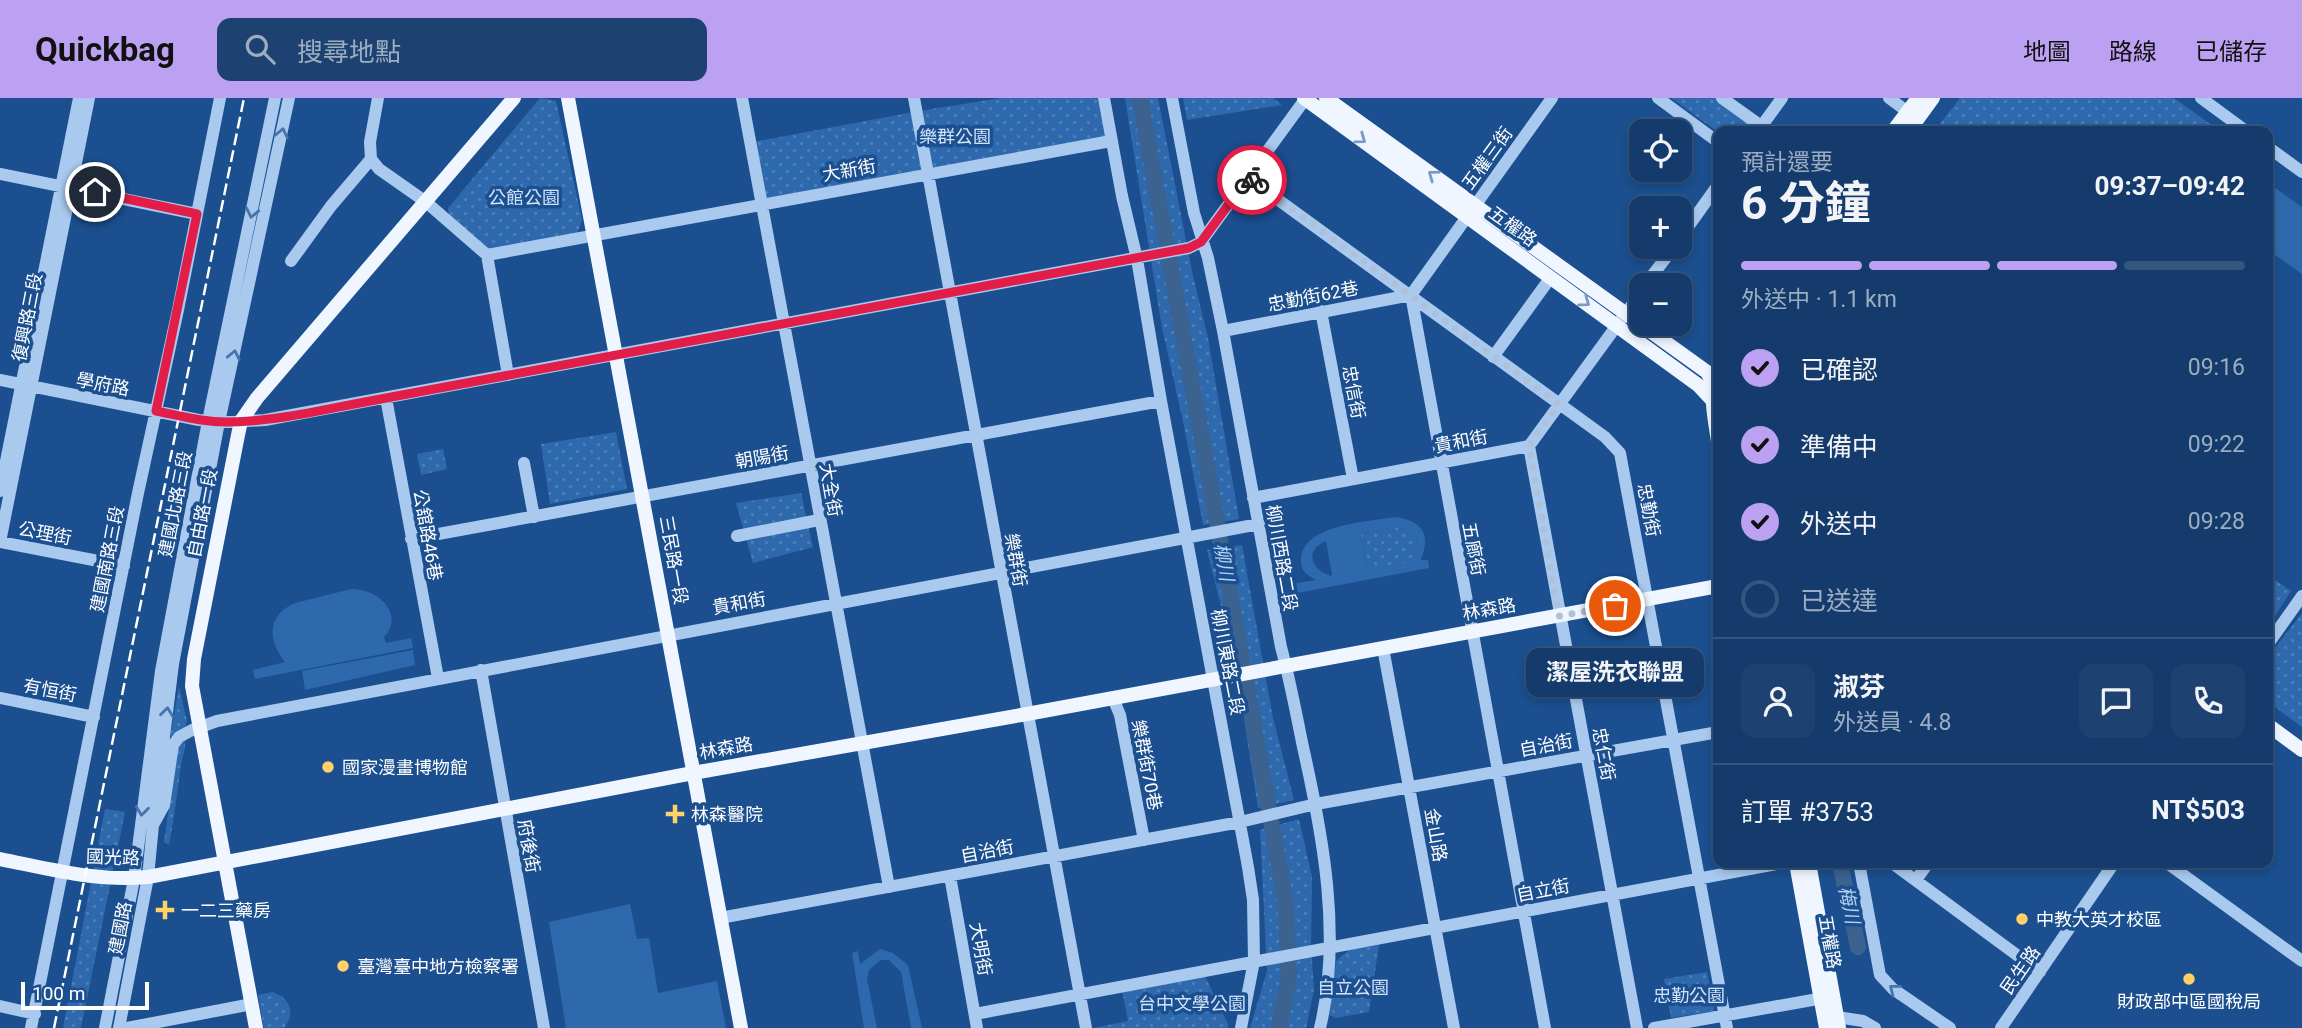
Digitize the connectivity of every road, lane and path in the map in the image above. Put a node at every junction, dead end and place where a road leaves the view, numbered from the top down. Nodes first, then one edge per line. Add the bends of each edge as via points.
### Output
1 (79, 98) edge
2 (89, 98) edge
3 (220, 98) edge
4 (275, 98) edge
5 (289, 98) edge
6 (378, 98) edge
7 (514, 98) edge
8 (568, 98) edge
9 (741, 98) edge
10 (914, 98) edge
11 (1104, 98) edge
12 (1172, 98) edge
13 (1305, 98) edge
14 (1326, 98) edge
15 (1552, 98) edge
16 (1658, 98) edge
17 (1722, 98) edge
18 (1782, 98) edge
19 (1889, 98) edge
20 (1918, 98) edge
21 (1933, 98) edge
22 (2201, 98) edge
23 (1908, 112) junction
24 (1757, 126) edge
25 (1764, 126) edge
26 (1898, 126) edge
27 (1913, 126) edge
28 (2239, 126) edge
29 (1713, 138) edge
30 (1111, 141) junction
31 (2273, 151) edge
32 (371, 159) junction
33 (2302, 172) edge
34 (0, 173) edge
35 (927, 174) junction
36 (1248, 178) junction
37 (66, 186) junction
38 (1713, 192) edge
39 (426, 202) junction
40 (761, 204) junction
41 (1471, 210) junction
42 (197, 214) junction
43 (1692, 221) edge
44 (594, 235) junction
45 (1195, 245) junction
46 (487, 255) junction
47 (1138, 258) junction
48 (291, 261) dead end
49 (1550, 277) junction
50 (949, 293) junction
51 (1411, 295) junction
52 (1629, 308) edge
53 (1321, 312) junction
54 (1621, 319) junction
55 (783, 323) junction
56 (1223, 331) junction
57 (616, 354) junction
58 (1493, 357) junction
59 (508, 374) junction
60 (0, 380) edge
61 (1713, 382) edge
62 (26, 385) junction
63 (386, 398) junction
64 (1161, 401) junction
65 (1559, 404) junction
66 (156, 411) junction
67 (241, 421) junction
68 (214, 422) junction
69 (975, 435) junction
70 (1529, 446) junction
71 (524, 463) dead end
72 (1440, 463) junction
73 (809, 466) junction
74 (1353, 479) junction
75 (0, 491) edge
76 (642, 496) junction
77 (1254, 498) junction
78 (534, 517) junction
79 (819, 520) junction
80 (1259, 524) junction
81 (737, 536) dead end
82 (1188, 537) junction
83 (411, 539) junction
84 (0, 542) edge
85 (124, 566) junction
86 (1001, 572) junction
87 (1713, 587) edge
88 (2302, 596) edge
89 (1648, 600) junction
90 (835, 603) junction
91 (1559, 616) junction
92 (1471, 632) junction
93 (668, 634) junction
94 (2273, 637) edge
95 (1384, 648) junction
96 (1286, 666) junction
97 (481, 670) junction
98 (438, 678) junction
99 (1214, 680) junction
100 (0, 698) edge
101 (1113, 698) junction
102 (1027, 714) junction
103 (93, 717) junction
104 (199, 726) junction
105 (2273, 729) edge
106 (1713, 733) edge
107 (1674, 740) junction
108 (860, 744) junction
109 (2302, 750) edge
110 (1586, 755) junction
111 (1498, 772) junction
112 (693, 773) junction
113 (1410, 788) junction
114 (1316, 804) junction
115 (505, 809) junction
116 (1240, 822) junction
117 (153, 825) junction
118 (1144, 840) junction
119 (1054, 857) junction
120 (0, 859) edge
121 (225, 861) junction
122 (1756, 868) edge
123 (1797, 868) edge
124 (1810, 868) edge
125 (1860, 868) edge
126 (1899, 868) edge
127 (1924, 868) edge
128 (2110, 868) edge
129 (2174, 868) edge
130 (63, 872) junction
131 (950, 876) junction
132 (141, 878) junction
133 (1699, 879) junction
134 (1916, 880) junction
135 (888, 887) junction
136 (1612, 895) junction
137 (1524, 912) junction
138 (720, 918) junction
139 (1436, 928) junction
140 (1329, 947) junction
141 (1254, 961) junction
142 (2302, 961) edge
143 (2040, 972) junction
144 (1080, 994) junction
145 (1827, 997) junction
146 (252, 1004) junction
147 (0, 1006) edge
148 (35, 1014) junction
149 (975, 1014) junction
150 (1726, 1022) edge
151 (1834, 1024) edge
152 (32, 1028) edge
153 (105, 1028) edge
154 (120, 1028) edge
155 (127, 1028) edge
156 (256, 1028) edge
157 (544, 1028) edge
158 (741, 1028) edge
159 (977, 1028) edge
160 (1086, 1028) edge
161 (1241, 1028) edge
162 (1320, 1028) edge
163 (1454, 1028) edge
164 (1545, 1028) edge
165 (1637, 1028) edge
166 (1654, 1028) edge
167 (1875, 1028) edge
168 (1950, 1028) edge
169 (2001, 1028) edge

1 - 37 street, 復興路三段
2 - 37 street, 復興路三段
3 - 42 street, 建國南路三段
4 -> 68 street, 建國北路三段
68 -> 5 street, 建國北路三段
6 - 32 street
7 - 39 main road, 自由路一段
8 - 44 main road, 三民路一段
9 - 40 street, 大全街
10 - 35 street, 樂群街
11 - 30 street, 柳川東路二段
12 - 45 street, 柳川西路二段
13 - 36 street
13 -> 41 main road, 五權路
41 -> 14 main road, 五權路
15 - 41 street, 五權三街
16 - 29 street
17 - 24 street
18 - 25 street
19 - 23 street
20 - 23 main road
21 - 27 main road
22 - 28 street
23 - 26 main road
30 - 35 street, 大新街
30 - 47 street, 柳川東路二段
31 - 33 street
32 - 39 street
32 - 48 street
34 - 37 street
35 - 40 street, 大新街
35 - 50 street, 樂群街
36 - 45 street
36 - 51 street, 忠勤街
37 - 42 street
37 - 62 street, 復興路三段
38 - 43 street
39 - 46 street
39 - 67 main road, 自由路一段
40 - 44 street, 大新街
40 - 55 street, 大全街
41 - 49 main road, 五權路
41 - 51 street
41 - 54 main road, 五權路
42 - 66 street, 建國南路三段
44 - 46 street, 大新街
44 - 57 main road, 三民路一段
45 - 47 street, 學府路
45 - 56 street, 柳川西路二段 via 1208,258
46 - 59 street
47 - 50 street, 學府路
47 - 64 street, 柳川東路二段
49 -> 54 main road, 五權路
49 - 58 street
50 - 55 street, 學府路
50 - 69 street, 樂群街
51 - 53 street, 忠勤街62巷
51 - 58 street, 忠勤街
51 - 72 street, 五廊街
52 - 54 street
53 - 56 street, 忠勤街62巷
53 - 74 street, 忠信街
54 - 61 main road, 五權路
54 - 65 street
55 - 57 street, 學府路
55 - 73 street, 大全街
56 - 77 street, 柳川西路二段
57 - 59 street, 學府路
57 - 76 main road, 三民路一段
58 - 65 street, 忠勤街
59 - 63 street, 學府路
60 - 62 street, 學府路
62 - 66 street, 學府路
62 - 75 street, 復興路三段
62 - 84 street, 復興路三段
63 - 67 street, 學府路
63 - 83 street, 公舘路46巷
64 - 69 street, 朝陽街
64 - 82 street, 柳川東路二段
65 - 70 street
65 - 89 street, 忠勤街 via 1620,453
66 - 68 street, 學府路
66 - 85 street, 建國南路三段
67 - 68 street, 學府路
67 - 104 main road, 自由路一段 via 194,659 192,686
117 -> 68 street, 建國北路三段 via 173,664
68 -> 132 street, 建國北路三段 via 161,671
69 - 73 street, 朝陽街
69 - 86 street, 樂群街
70 - 72 street, 貴和街
70 - 91 street, 忠仁街
71 - 78 street
72 - 74 street, 貴和街
72 - 92 street, 五廊街
73 - 76 street, 朝陽街
73 - 79 street, 大全街
74 - 77 street, 貴和街
76 - 78 street, 朝陽街
76 - 93 main road, 三民路一段
77 - 80 street, 柳川西路二段
78 - 83 street, 朝陽街
79 - 81 street
79 - 90 street, 大全街
80 - 82 street, 貴和街
80 - 96 street, 柳川西路二段
82 - 86 street, 貴和街
82 - 99 street, 柳川東路二段
83 - 98 street, 公舘路46巷
84 - 85 street, 公理街
85 - 103 street, 建國南路三段
86 - 90 street, 貴和街
86 - 102 street, 樂群街
87 - 89 main road, 林森路
88 - 94 street
89 - 91 main road, 林森路
89 - 107 street, 忠勤街
90 - 93 street, 貴和街
90 - 108 street, 大全街
91 - 92 main road, 林森路
91 - 110 street, 忠仁街
92 - 95 main road, 林森路
92 - 111 street, 五廊街
93 - 97 street, 貴和街
93 - 112 main road, 三民路一段
95 - 96 main road, 林森路
95 - 113 street, 金山路
96 - 99 main road, 林森路
96 - 114 street, 柳川西路二段
97 - 98 street, 貴和街
97 - 115 street, 府後街
98 - 104 street, 貴和街
99 - 101 main road, 林森路
99 - 116 street, 柳川東路二段
100 - 103 street, 有恒街
101 - 102 main road, 林森路
101 - 118 street, 樂群街70巷
102 - 108 main road, 林森路
102 - 119 street, 樂群街
103 - 130 street, 建國南路三段
104 - 117 street via 173,745 164,804
104 - 121 main road, 自由路一段
105 - 109 main road
106 - 107 street, 自治街
107 - 110 street, 自治街
107 - 133 street, 忠勤街
108 - 112 main road, 林森路
108 - 135 street, 大全街
110 - 111 street, 自治街
110 - 136 street, 忠仁街
111 - 113 street, 自治街
111 - 137 street, 五廊街
112 - 115 main road, 林森路
112 - 138 main road, 三民路一段
113 - 114 street, 自治街
113 - 139 street, 金山路
114 - 116 street, 自治街
114 - 140 street, 柳川西路二段 via 1327,877
115 - 121 main road, 林森路
115 - 157 street, 府後街
116 - 118 street, 自治街
116 - 141 street, 柳川東路二段 via 1253,900
117 - 132 street, 建國北路三段
118 - 119 street, 自治街
119 - 131 street, 自治街
119 - 144 street, 樂群街
120 - 130 main road, 國光路
121 - 132 main road, 國光路
121 - 146 main road, 自由路一段
122 - 133 street, 自立街
123 - 145 main road, 五權路
124 - 145 main road, 五權路
168 -> 125 street via 1880,975
126 - 134 street
127 - 134 street
128 - 143 street, 民生路
129 - 142 street
130 - 132 main road, 國光路
130 - 148 street, 建國南路三段
131 - 135 street, 自治街
131 - 149 street, 大明街
132 - 153 street, 建國路
132 - 154 street, 建國路
133 - 136 street, 自立街
133 - 150 street, 忠勤街
134 - 143 street
135 - 138 street, 自治街
136 - 137 street, 自立街
136 - 165 street, 忠仁街
137 - 139 street, 自立街
137 - 164 street, 五廊街
138 - 158 main road, 三民路一段
139 - 140 street, 自立街
139 - 163 street, 金山路
140 - 141 street, 自立街
140 - 162 street, 柳川西路二段
141 - 144 street
141 - 161 street, 柳川東路二段
143 - 169 street, 民生路
144 - 149 street
144 - 160 street, 樂群街
145 - 150 street
145 - 151 main road, 五權路
146 - 155 street
146 - 156 main road, 自由路一段
147 - 148 street
148 - 152 street, 建國南路三段
149 - 159 street, 大明街
150 - 166 street
151 - 167 street via 1863,1021

